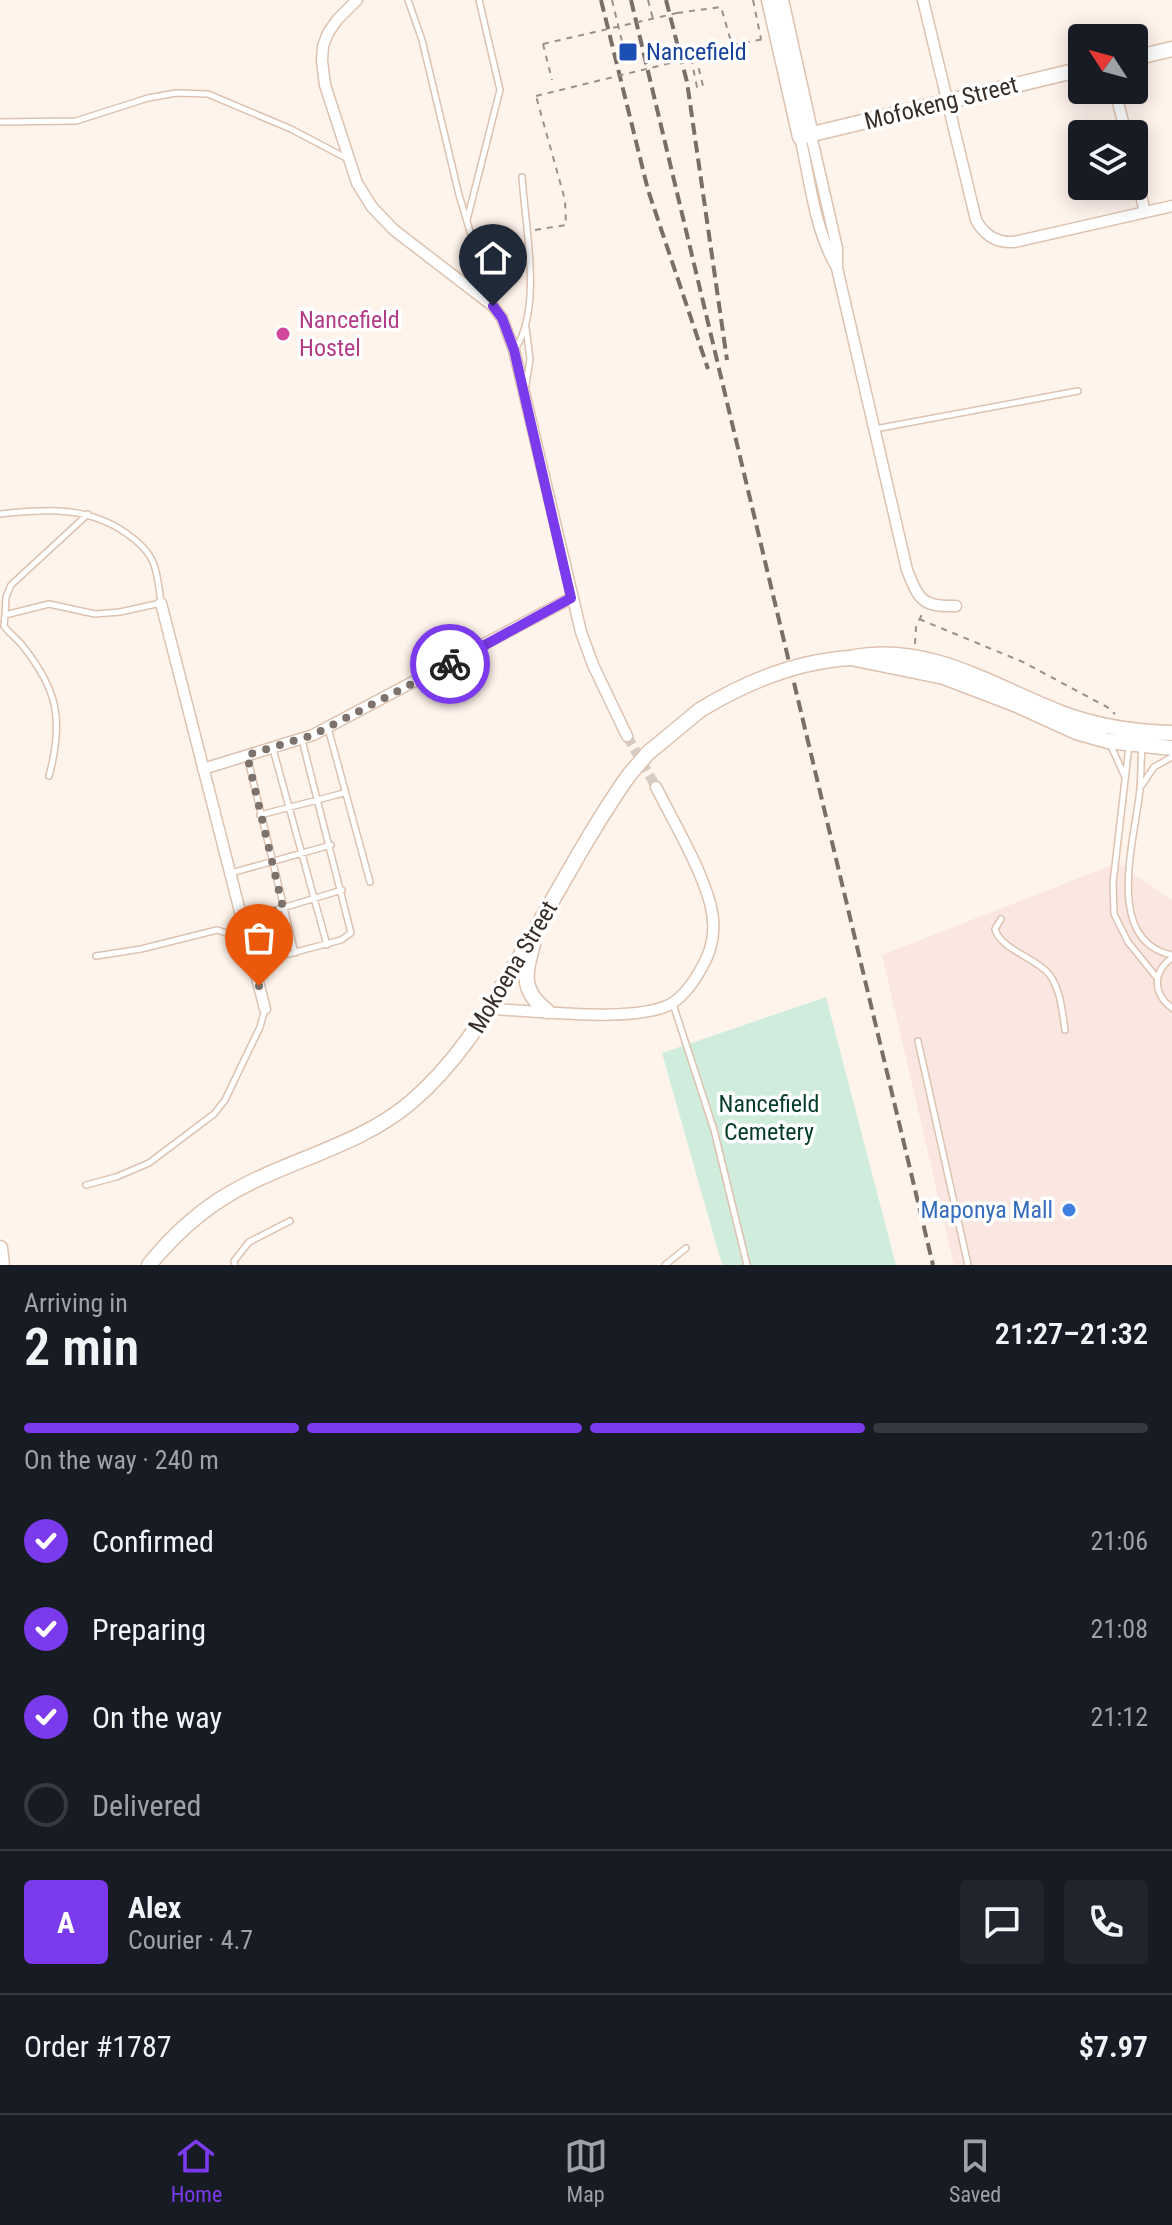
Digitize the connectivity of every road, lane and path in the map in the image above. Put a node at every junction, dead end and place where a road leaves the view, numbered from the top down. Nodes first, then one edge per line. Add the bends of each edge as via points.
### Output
1 (357, 0) edge
2 (408, 0) edge
3 (479, 0) edge
4 (612, 0) edge
5 (648, 0) edge
6 (753, 0) edge
7 (769, 0) edge
8 (781, 0) edge
9 (923, 0) edge
10 (653, 19) junction
11 (618, 27) junction
12 (777, 37) junction
13 (761, 40) junction
14 (732, 45) junction
15 (1172, 49) edge
16 (1148, 55) edge
17 (626, 58) dead end
18 (1068, 72) edge
19 (552, 80) dead end
20 (948, 101) junction
21 (0, 122) edge
22 (806, 136) junction
23 (349, 159) junction
24 (522, 177) dead end
25 (1142, 200) edge
26 (1172, 206) edge
27 (1145, 212) junction
28 (467, 221) junction
29 (526, 231) junction
30 (493, 306) junction
31 (526, 327) junction
32 (514, 350) junction
33 (1078, 391) dead end
34 (525, 394) junction
35 (874, 429) junction
36 (0, 514) edge
37 (88, 514) junction
38 (571, 598) junction
39 (161, 603) junction
40 (956, 606) dead end
41 (5, 615) junction
42 (915, 649) dead end
43 (328, 728) junction
44 (1172, 733) edge
45 (627, 736) tunnel mouth
46 (1128, 737) junction
47 (302, 739) junction
48 (272, 747) junction
49 (1172, 748) edge
50 (247, 755) junction
51 (1172, 757) edge
52 (203, 769) junction
53 (49, 776) dead end
54 (1126, 785) junction
55 (656, 787) tunnel mouth
56 (1140, 789) junction
57 (344, 793) junction
58 (319, 800) junction
59 (290, 806) junction
60 (260, 815) junction
61 (331, 845) junction
62 (302, 852) junction
63 (271, 861) junction
64 (230, 873) junction
65 (370, 882) dead end
66 (342, 890) junction
67 (313, 899) junction
68 (283, 908) junction
69 (1001, 919) dead end
70 (242, 920) junction
71 (537, 928) junction
72 (327, 945) junction
73 (295, 953) junction
74 (96, 956) dead end
75 (1172, 957) edge
76 (253, 963) junction
77 (1157, 978) junction
78 (673, 1003) junction
79 (1172, 1008) edge
80 (265, 1009) joint
81 (489, 1009) junction
82 (547, 1011) junction
83 (1065, 1030) dead end
84 (918, 1041) dead end
85 (86, 1185) dead end
86 (290, 1221) dead end
87 (0, 1248) edge
88 (686, 1248) dead end
89 (2, 1265) edge
90 (149, 1265) edge
91 (235, 1265) edge
92 (665, 1265) edge
93 (747, 1265) edge
94 (968, 1265) edge

1 - 23 street via 328,33 322,61
2 - 28 lane
3 - 28 lane via 500,90
4 - 11 path
5 - 10 path
6 - 13 path
7 - 12 main road
8 - 22 main road
9 - 20 street
10 - 11 path, bridge
10 - 14 path, bridge via 721,7
11 - 17 path
11 - 19 path, bridge via 543,44
12 - 13 path
12 - 22 main road
13 - 14 path
14 - 29 path, bridge via 696,57 703,86 697,87 691,58 536,96 565,200 566,225
15 - 16 main road
18 - 20 main road, Mofokeng Street
20 - 22 main road, Mofokeng Street
20 - 27 street via 976,220 991,238 1014,242
21 - 23 lane via 76,121 148,98 208,94
22 - 35 street via 822,233 837,268
23 - 30 street via 372,207 394,230
24 - 29 lane
25 - 27 street
26 - 27 street
28 - 30 lane
29 - 31 lane
30 - 32 street
31 - 32 lane
31 - 34 lane via 530,359
32 - 34 street
33 - 35 lane
34 - 38 street
35 - 40 street via 914,588 931,606
36 - 37 lane
37 - 39 lane via 111,523 143,547 154,565
37 - 41 lane via 11,585
38 - 43 street
38 - 45 street via 593,665
39 - 41 lane via 95,614 49,604
39 - 52 street
41 - 53 lane via 4,626 24,647 56,707 58,734
42 - 46 path via 919,619 1023,662 1107,707
43 - 47 street
43 - 57 lane
44 - 46 main road, Mokoena Street
46 - 49 main road, Mokoena Street
46 - 54 lane
46 - 54 lane via 1121,763
46 - 56 lane
46 - 71 main road, Mokoena Street, bridge via 924,658 819,661 761,678 700,710 648,753 629,775
47 - 48 street
47 - 58 lane
48 - 50 street
48 - 59 lane
50 - 52 street
50 - 60 lane
51 - 56 lane via 1154,767
52 - 64 street
54 - 77 lane via 1114,914
55 - 78 street via 706,891 714,922 708,958
56 - 75 lane via 1128,904 1146,943
57 - 58 lane
57 - 65 lane
58 - 59 lane
58 - 61 lane
59 - 60 lane
59 - 62 lane
60 - 63 lane
61 - 62 lane
61 - 66 lane
62 - 63 lane
62 - 67 lane
63 - 64 lane
63 - 68 lane
64 - 70 street
66 - 67 lane
66 - 72 lane via 351,933
67 - 68 lane
67 - 72 lane
68 - 70 lane
68 - 73 lane
69 - 83 lane via 995,929 999,938 1051,977
70 - 76 street
71 - 81 main road, Mokoena Street
71 - 82 main road via 527,984 530,995
72 - 73 lane
73 - 76 lane
74 - 76 lane via 217,930 236,939
75 - 77 lane
76 - 80 street
77 - 79 lane via 1160,995
78 - 82 street via 640,1013
78 - 93 lane via 714,1130
80 - 85 lane via 214,1114 149,1163
81 - 82 street
81 - 90 main road, Mokoena Street via 456,1058 408,1104 357,1136 222,1198 191,1221
84 - 94 lane
86 - 91 lane via 249,1242
87 - 89 main road
88 - 92 lane

